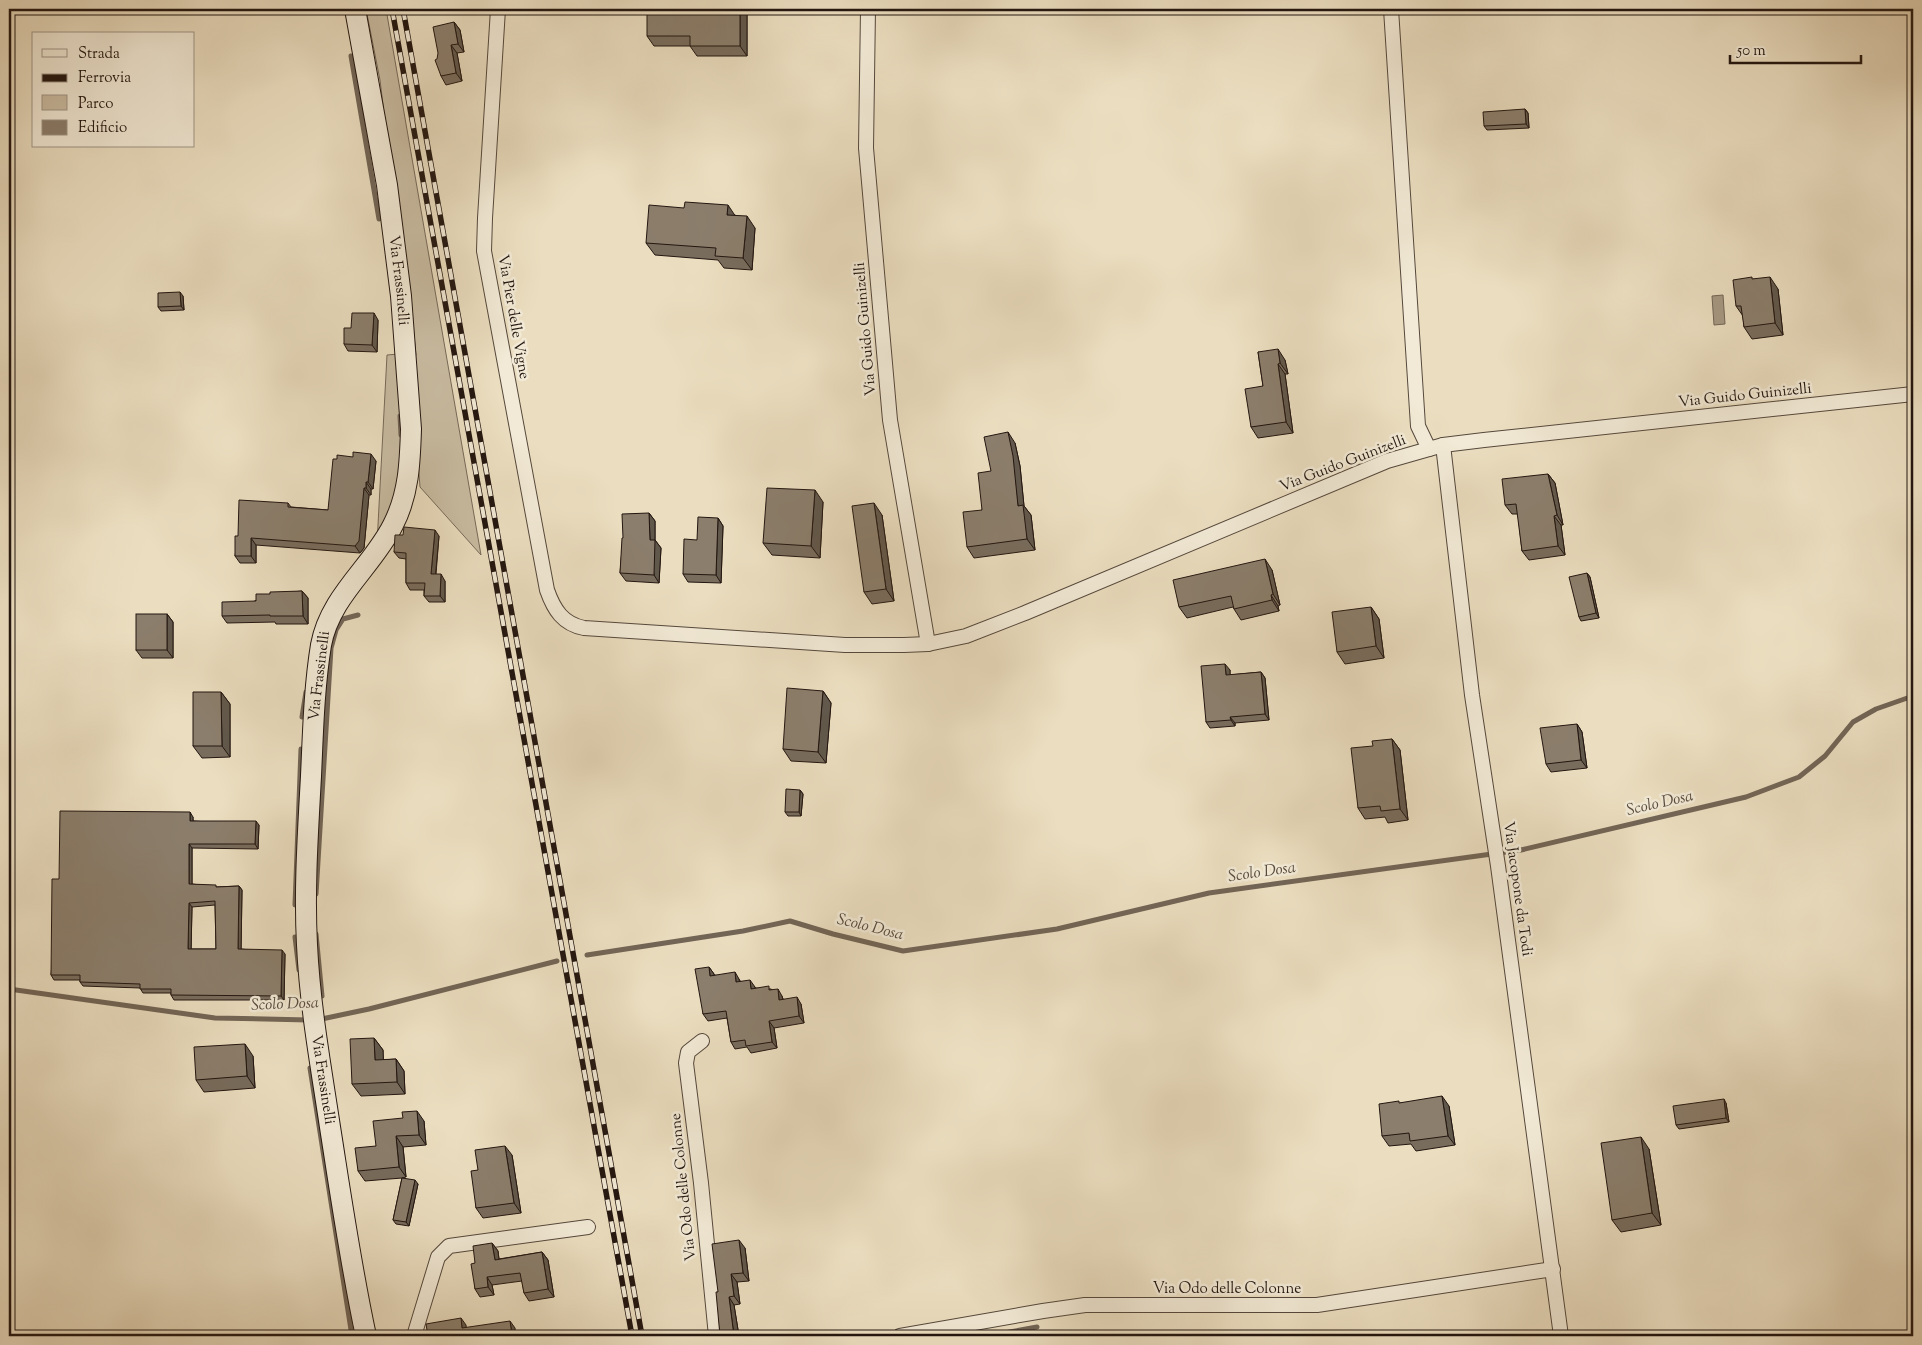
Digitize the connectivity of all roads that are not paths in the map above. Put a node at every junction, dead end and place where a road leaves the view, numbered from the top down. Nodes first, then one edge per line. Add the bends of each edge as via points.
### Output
1 (355, 9) edge
2 (498, 9) edge
3 (868, 9) edge
4 (1391, 9) edge
5 (1913, 394) edge
6 (1443, 445) junction
7 (1428, 449) junction
8 (566, 621) joint
9 (928, 644) junction
10 (702, 1042) dead end
11 (588, 1227) dead end
12 (1553, 1269) junction
13 (366, 1336) edge
14 (414, 1336) edge
15 (716, 1336) edge
16 (900, 1336) edge
17 (1561, 1336) edge

1 - 13 street, Via Frassinelli via 388,194 401,296 410,450 408,483 393,526 340,598 331,613 321,644 307,860 307,943 314,1023
2 - 8 street, Via Pier delle Vigne via 484,252 547,590 552,604
3 - 9 street, Via Guido Guinizelli via 866,148 890,420
4 - 7 street via 1418,426
5 - 6 street, Via Guido Guinizelli
6 - 7 street, Via Guido Guinizelli
6 - 12 street, Via Jacopone da Todi via 1472,695
7 - 9 street, Via Guido Guinizelli via 1387,461 974,633
8 - 9 street, Via Guido Guinizelli via 584,628 845,645
10 - 15 street, Via Odo delle Colonne via 688,1052 686,1063
11 - 14 street via 449,1246 438,1257
12 - 16 street, Via Odo delle Colonne via 1317,1305 1085,1305
12 - 17 street, Via Jacopone da Todi

